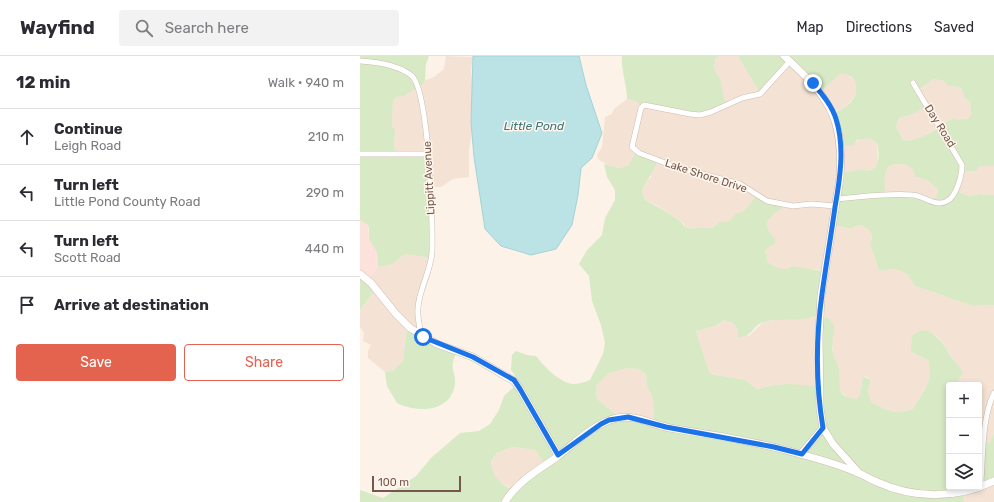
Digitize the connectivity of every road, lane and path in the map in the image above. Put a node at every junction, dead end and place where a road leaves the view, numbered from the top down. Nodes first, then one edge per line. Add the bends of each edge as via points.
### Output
1 (787, 58) edge
2 (360, 61) edge
3 (913, 83) dead end
4 (360, 154) edge
5 (429, 154) junction
6 (836, 202) junction
7 (360, 274) edge
8 (421, 335) junction
9 (994, 393) edge
10 (823, 428) junction
11 (802, 454) junction
12 (558, 455) junction
13 (982, 470) edge
14 (858, 473) junction
15 (994, 482) edge
16 (982, 487) edge
17 (972, 490) edge
18 (505, 502) edge

1 - 6 street via 820,91 836,118 841,162
1 - 6 street, Lake Shore Drive via 760,94 742,98 711,112 700,115 644,106 641,108 632,147 638,153 676,167 740,184 767,201 793,206
2 - 5 street, Lippitt Avenue via 393,67 412,77 422,100
3 - 6 street, Day Road via 959,157 962,170 955,191 947,201 938,203 913,194
4 - 5 street
5 - 8 street, Lippitt Avenue via 432,254 418,308
6 - 10 street via 821,296 820,408
7 - 8 street via 371,283 402,321
8 - 12 street via 437,344 473,357 514,380
9 - 13 street via 989,405
10 - 11 street
10 - 14 street
11 - 12 street via 628,417 601,424
11 - 14 street
12 - 18 street via 522,482
14 - 17 street via 910,493 943,494
15 - 16 street

